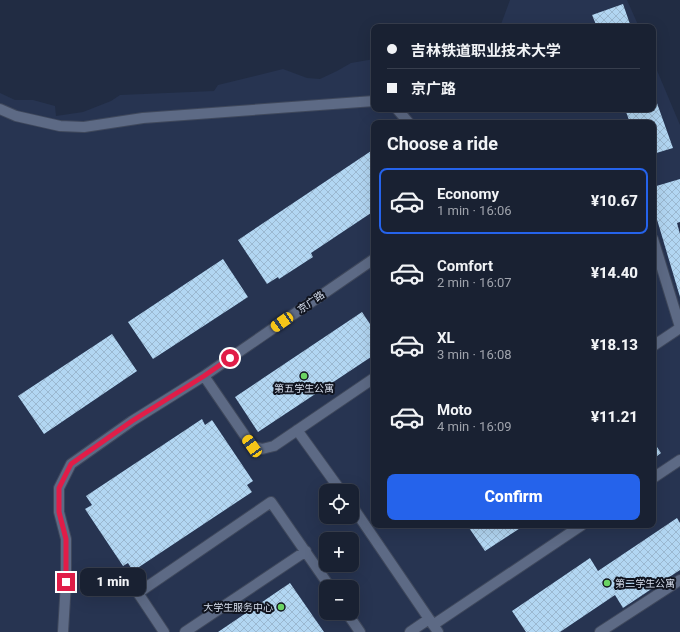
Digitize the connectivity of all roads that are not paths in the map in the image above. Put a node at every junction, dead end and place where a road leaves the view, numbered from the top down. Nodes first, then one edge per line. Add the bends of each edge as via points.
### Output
1 (371, 101) edge
2 (0, 109) edge
3 (400, 112) edge
4 (406, 120) edge
5 (656, 249) edge
6 (371, 261) edge
7 (680, 327) edge
8 (656, 344) edge
9 (204, 376) junction
10 (371, 380) edge
11 (297, 430) junction
12 (680, 460) edge
13 (656, 476) edge
14 (336, 484) edge
15 (359, 513) edge
16 (371, 526) edge
17 (373, 528) edge
18 (578, 528) edge
19 (306, 551) junction
20 (325, 580) edge
21 (680, 580) edge
22 (352, 620) edge
23 (433, 625) edge
24 (64, 632) edge
25 (164, 632) edge
26 (185, 632) edge
27 (360, 632) edge
28 (410, 632) edge
29 (600, 632) edge

1 - 2 lane via 144,118 84,127 60,126 16,116
3 - 4 lane
5 - 7 lane
6 - 9 lane, 京广路
7 - 8 lane
9 - 11 lane via 252,446 262,449 274,446
9 - 24 lane, 京广路 via 132,421 71,464 59,488 59,512 66,539
10 - 11 lane
11 - 14 lane
12 - 13 lane
15 - 16 lane
17 - 23 lane
18 - 23 lane
19 - 20 lane
19 - 25 lane via 272,502 138,593
19 - 26 lane
21 - 29 lane
22 - 27 lane
23 - 28 lane

